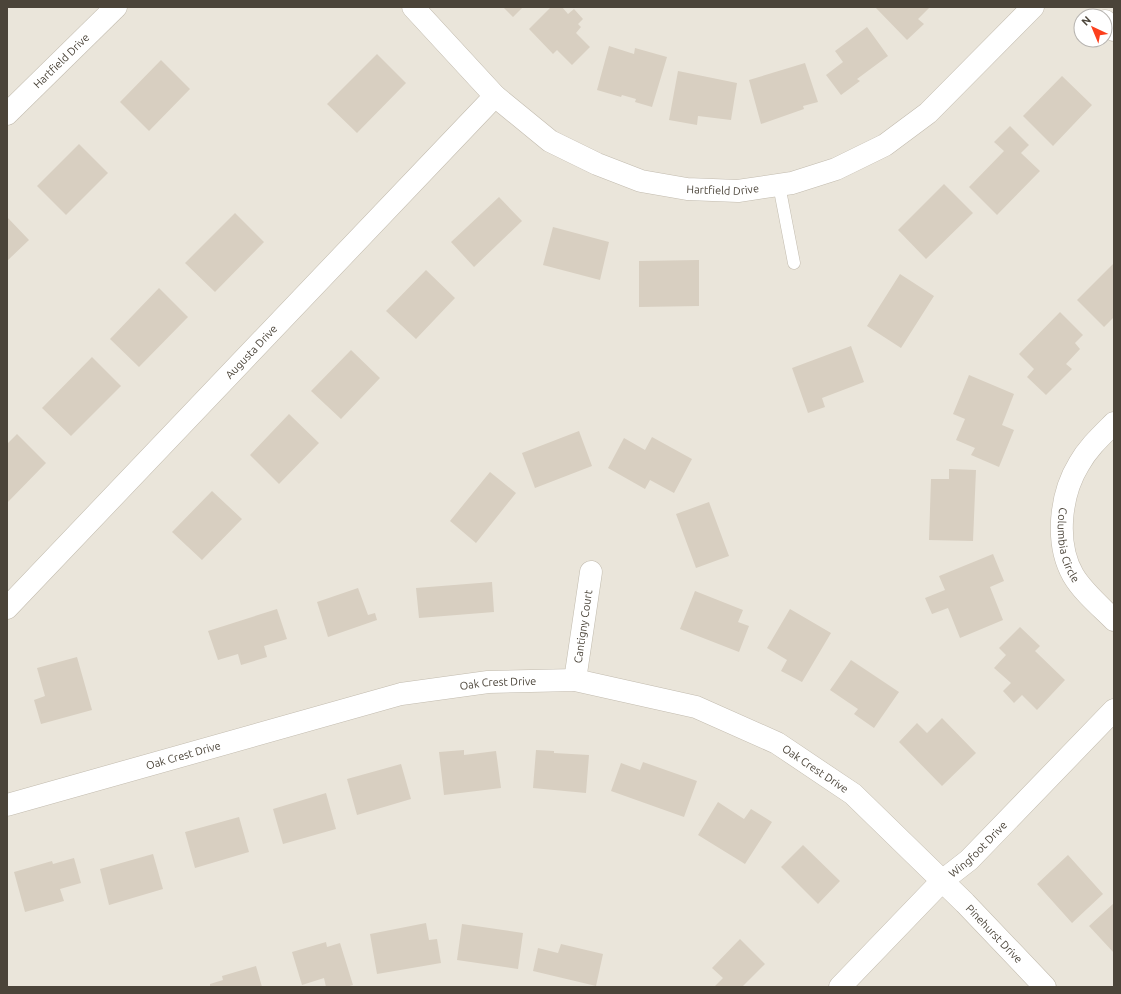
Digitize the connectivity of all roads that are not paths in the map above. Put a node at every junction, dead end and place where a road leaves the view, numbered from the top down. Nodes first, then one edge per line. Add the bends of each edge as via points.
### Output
1 (116, 7) edge
2 (413, 7) edge
3 (1033, 7) edge
4 (495, 96) junction
5 (7, 114) edge
6 (779, 185) junction
7 (794, 263) dead end
8 (1114, 422) edge
9 (591, 572) dead end
10 (7, 608) edge
11 (1114, 620) edge
12 (576, 680) junction
13 (1114, 710) edge
14 (7, 805) edge
15 (942, 881) junction
16 (840, 987) edge
17 (1045, 987) edge

1 - 5 street, Hartfield Drive
2 - 4 street, Hartfield Drive
3 - 6 street, Hartfield Drive via 928,113 885,145 836,169 792,184
4 - 6 street, Hartfield Drive via 550,141 597,164 641,181 687,189 738,191
4 - 10 street, Augusta Drive
6 - 7 lane
8 - 11 street, Columbia Circle via 1092,445 1078,465 1068,489 1063,514 1062,542 1066,561 1074,576
9 - 12 street, Cantigny Court
12 - 14 street, Oak Crest Drive via 488,682 401,694
12 - 15 street, Oak Crest Drive via 696,707 777,743 853,794
13 - 15 street, Wingfoot Drive via 969,860
15 - 16 street, Wingfoot Drive
15 - 17 street, Pinehurst Drive

